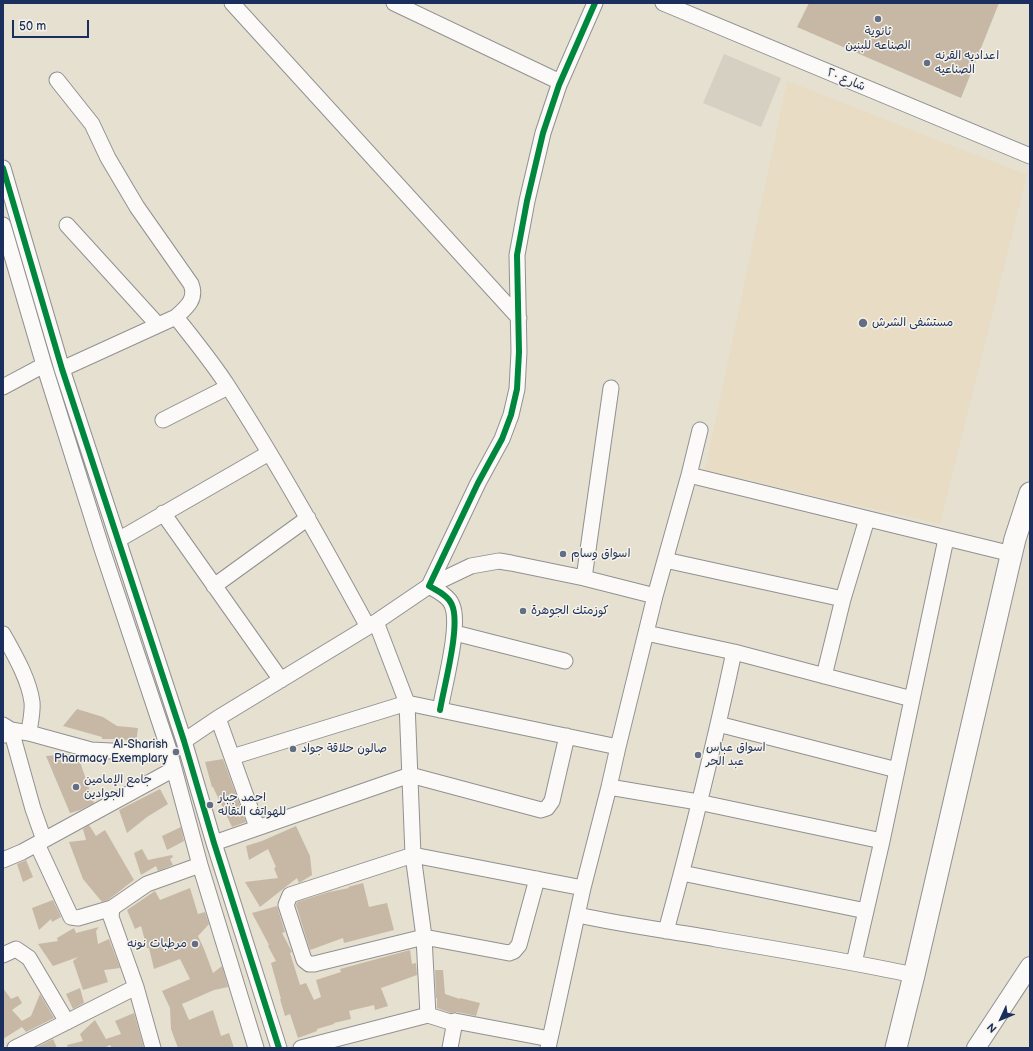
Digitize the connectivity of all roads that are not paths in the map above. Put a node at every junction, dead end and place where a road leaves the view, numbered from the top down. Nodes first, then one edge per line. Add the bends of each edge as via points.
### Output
1 (232, 3) edge
2 (394, 3) edge
3 (595, 3) edge
4 (663, 3) edge
5 (57, 80) dead end
6 (560, 82) junction
7 (1030, 156) edge
8 (3, 168) edge
9 (67, 225) dead end
10 (4, 233) edge
11 (176, 317) junction
12 (519, 318) junction
13 (158, 325) junction
14 (44, 365) junction
15 (62, 368) junction
16 (3, 387) edge
17 (228, 387) junction
18 (611, 388) dead end
19 (78, 417) junction
20 (163, 420) dead end
21 (62, 422) junction
22 (700, 430) dead end
23 (269, 453) junction
24 (689, 476) junction
25 (1030, 493) edge
26 (163, 513) junction
27 (308, 518) junction
28 (867, 519) junction
29 (946, 539) junction
30 (118, 540) junction
31 (1012, 554) junction
32 (665, 560) junction
33 (584, 578) junction
34 (214, 586) junction
35 (429, 586) junction
36 (655, 596) junction
37 (843, 599) junction
38 (372, 625) junction
39 (455, 633) junction
40 (646, 633) junction
41 (3, 634) edge
42 (734, 652) junction
43 (565, 660) dead end
44 (824, 676) junction
45 (281, 680) junction
46 (912, 698) junction
47 (408, 703) junction
48 (440, 710) junction
49 (218, 718) junction
50 (718, 724) junction
51 (6, 731) edge
52 (29, 733) junction
53 (567, 736) junction
54 (184, 741) junction
55 (618, 747) junction
56 (169, 750) junction
57 (232, 757) junction
58 (174, 769) junction
59 (897, 770) junction
60 (410, 775) junction
61 (609, 787) junction
62 (698, 802) junction
63 (208, 821) junction
64 (190, 827) junction
65 (257, 827) junction
66 (882, 841) junction
67 (40, 842) junction
68 (214, 843) junction
69 (413, 855) junction
70 (3, 860) edge
71 (200, 865) junction
72 (682, 873) junction
73 (537, 879) junction
74 (583, 888) junction
75 (112, 908) junction
76 (866, 911) junction
77 (578, 915) junction
78 (666, 931) junction
79 (424, 937) junction
80 (3, 955) edge
81 (854, 962) junction
82 (1030, 966) edge
83 (914, 975) junction
84 (136, 987) junction
85 (428, 1015) junction
86 (455, 1021) junction
87 (67, 1022) junction
88 (549, 1043) edge
89 (15, 1048) edge
90 (152, 1048) edge
91 (256, 1048) edge
92 (279, 1048) edge
93 (301, 1048) edge
94 (450, 1048) edge
95 (896, 1048) edge
96 (976, 1048) edge

1 - 12 street
2 - 6 street
3 - 6 street
4 - 7 street, شارع ٢٠
5 - 11 street via 92,124 108,158 137,207 191,284 192,300
6 - 12 street via 543,133 517,254
8 - 15 street
9 - 13 street
10 - 14 street
11 - 13 street
11 - 17 street
12 - 35 street via 517,389 511,415 502,439
13 - 15 street
14 - 16 street
14 - 21 street
15 - 19 street
17 - 20 street
17 - 23 street
18 - 33 street
19 - 21 street
19 - 30 street
21 - 56 street
22 - 24 street
23 - 26 street
23 - 27 street
24 - 28 street
24 - 32 street
25 - 31 highway
26 - 30 street
26 - 34 street
27 - 34 street
27 - 38 street
28 - 29 street
28 - 37 street
29 - 31 street
29 - 46 street
30 - 54 street
31 - 83 highway
32 - 36 street
32 - 37 street
33 - 35 street via 499,561 472,566
33 - 36 street
34 - 45 street
35 - 38 street
35 - 39 street via 443,594 452,604
36 - 40 street
37 - 44 street
38 - 45 street
38 - 47 street
39 - 43 street
39 - 48 street
40 - 42 street
40 - 55 street
41 - 52 street via 30,690 32,704
42 - 44 street
42 - 50 street
44 - 46 street
45 - 49 street
46 - 59 street
47 - 48 street
47 - 57 street
47 - 60 street
48 - 53 street
49 - 54 street
49 - 57 street
50 - 59 street
50 - 62 street
51 - 52 street
51 - 67 street via 33,809
52 - 56 street via 91,750
53 - 55 street
53 - 60 street via 552,800 548,808 541,810
54 - 63 street
55 - 61 street
56 - 58 street
57 - 65 street
58 - 64 street
58 - 67 street
59 - 66 street
60 - 65 street
60 - 69 street
61 - 62 street
61 - 74 street
62 - 66 street
62 - 72 street
63 - 64 street
63 - 68 street
64 - 71 street
65 - 68 street
66 - 76 street
67 - 70 street
67 - 75 street via 71,917 78,918
68 - 92 street
69 - 73 street
69 - 79 street
69 - 79 street via 290,895 286,905 304,960 309,964
71 - 75 street via 147,884
71 - 91 street
72 - 76 street
72 - 78 street
73 - 74 street
73 - 79 street via 519,945 509,953
74 - 77 street
75 - 84 street via 111,917
76 - 81 street
77 - 78 street
77 - 88 street
78 - 81 street
79 - 85 street
80 - 87 street via 16,949 29,958
81 - 83 street
82 - 96 main road
83 - 95 highway
84 - 87 street
84 - 90 street
85 - 86 street via 450,1022
85 - 93 street
86 - 88 street
86 - 94 street
87 - 89 street

